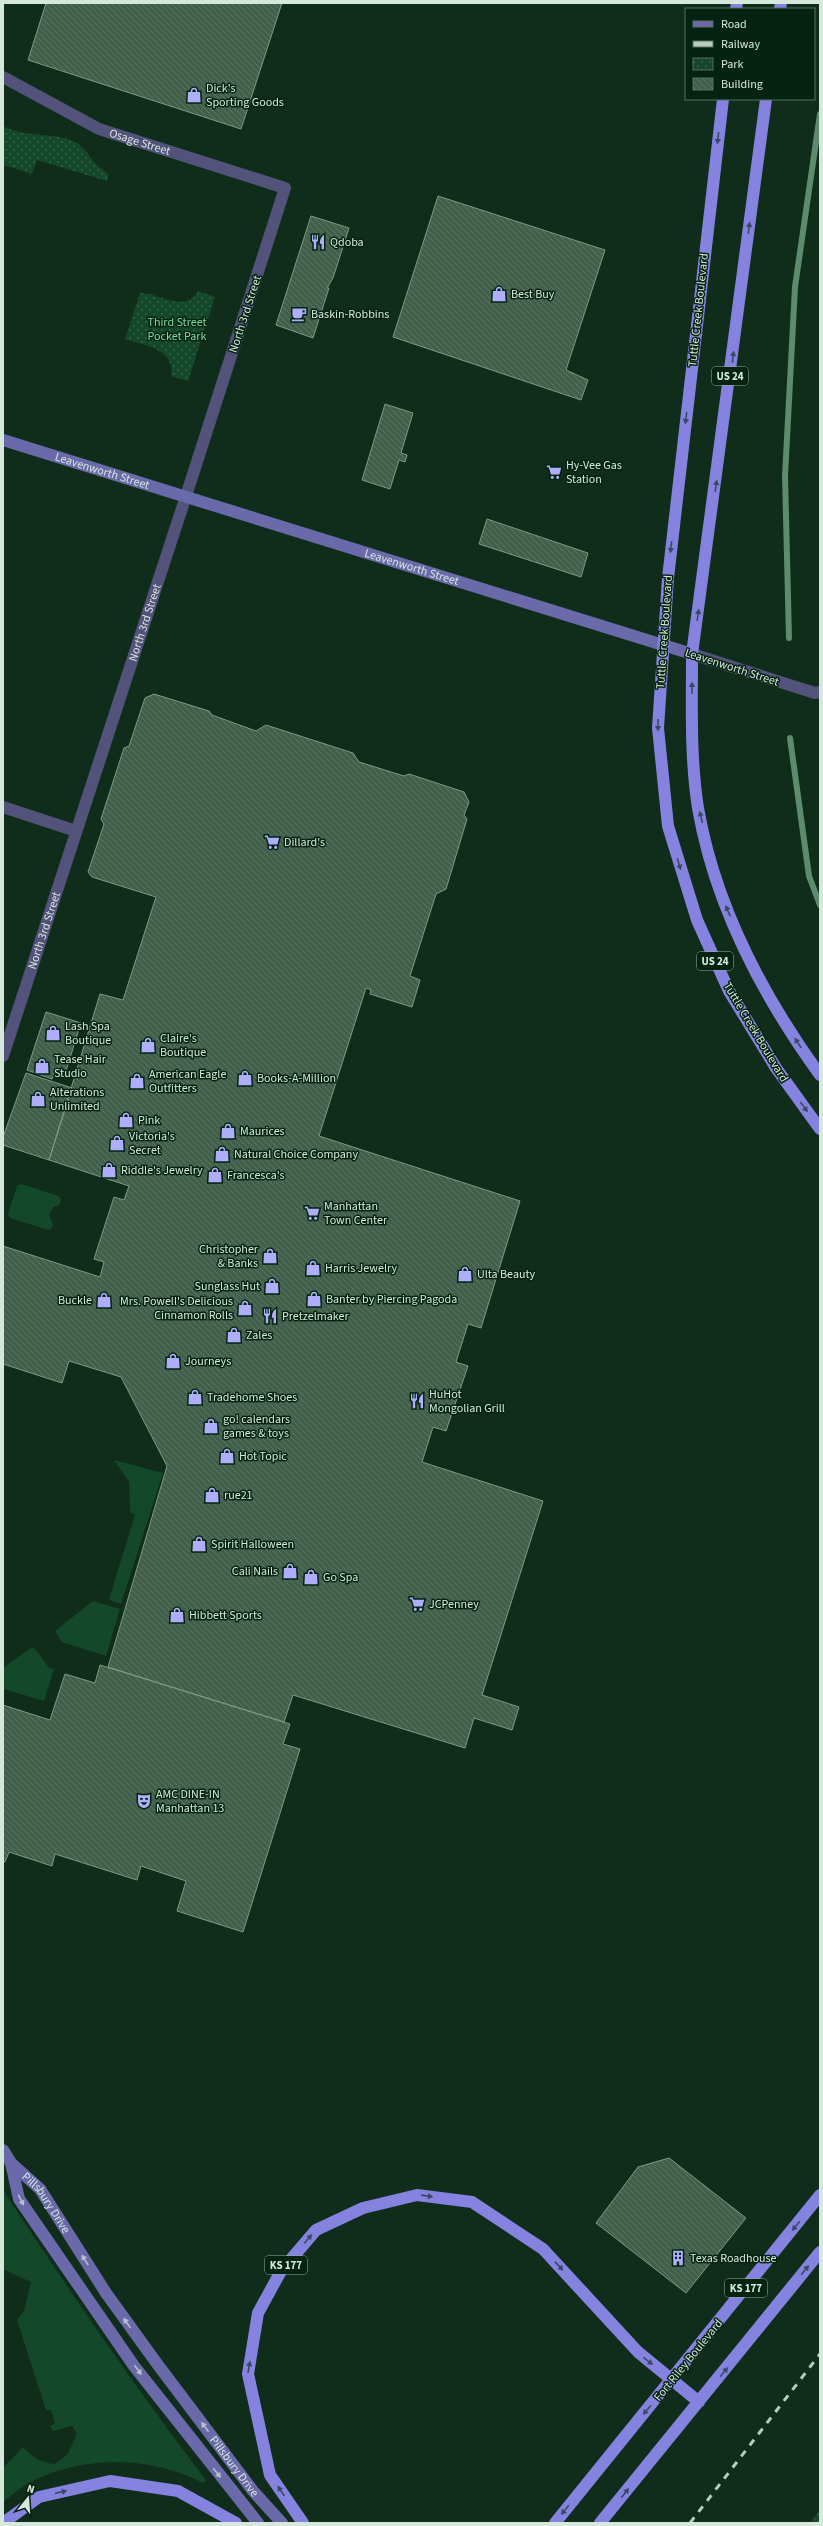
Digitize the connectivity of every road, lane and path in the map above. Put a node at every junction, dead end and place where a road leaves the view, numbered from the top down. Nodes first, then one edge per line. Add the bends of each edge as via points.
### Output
1 (3, 77) edge
2 (723, 100) edge
3 (766, 100) edge
4 (285, 188) joint
5 (3, 440) edge
6 (186, 496) junction
7 (662, 644) junction
8 (692, 654) junction
9 (820, 692) edge
10 (3, 807) edge
11 (76, 831) junction
12 (3, 1056) edge
13 (820, 1075) edge
14 (820, 1129) edge
15 (3, 2150) edge
16 (11, 2163) junction
17 (820, 2195) edge
18 (820, 2252) edge
19 (672, 2380) junction
20 (699, 2402) junction
21 (3, 2523) edge
22 (236, 2523) edge
23 (258, 2523) edge
24 (282, 2523) edge
25 (303, 2523) edge
26 (555, 2523) edge
27 (600, 2523) edge

1 - 4 street, Osage Street via 99,128
2 -> 7 highway, Tuttle Creek Boulevard / US 24
8 -> 3 highway, US 24
4 - 6 street, North 3rd Street
5 - 6 main road, Leavenworth Street
6 - 7 main road, Leavenworth Street
6 - 11 street, North 3rd Street
7 - 8 main road, Leavenworth Street
7 -> 14 highway, Tuttle Creek Boulevard / US 24 via 658,728 668,826 697,920 729,991 776,1068
8 - 9 street, Leavenworth Street via 815,693
13 -> 8 highway, US 24 via 799,1046 756,975 716,882 698,807 691,731
10 - 11 street
11 - 12 street, North 3rd Street
15 - 16 main road
16 -> 23 main road, Pillsbury Drive via 19,2199 134,2366
24 -> 16 main road, Pillsbury Drive via 253,2491 145,2347 106,2293 40,2189
17 -> 19 highway, Fort Riley Boulevard / KS 177
20 -> 18 highway, KS 177
19 - 20 highway, KS 177
25 -> 19 highway, KS 177 via 270,2475 248,2374 258,2313 281,2271 316,2230 363,2208 417,2195 472,2202 543,2249 638,2352
19 -> 26 highway, Fort Riley Boulevard / KS 177
27 -> 20 highway
21 -> 22 highway via 39,2498 110,2481 178,2491

